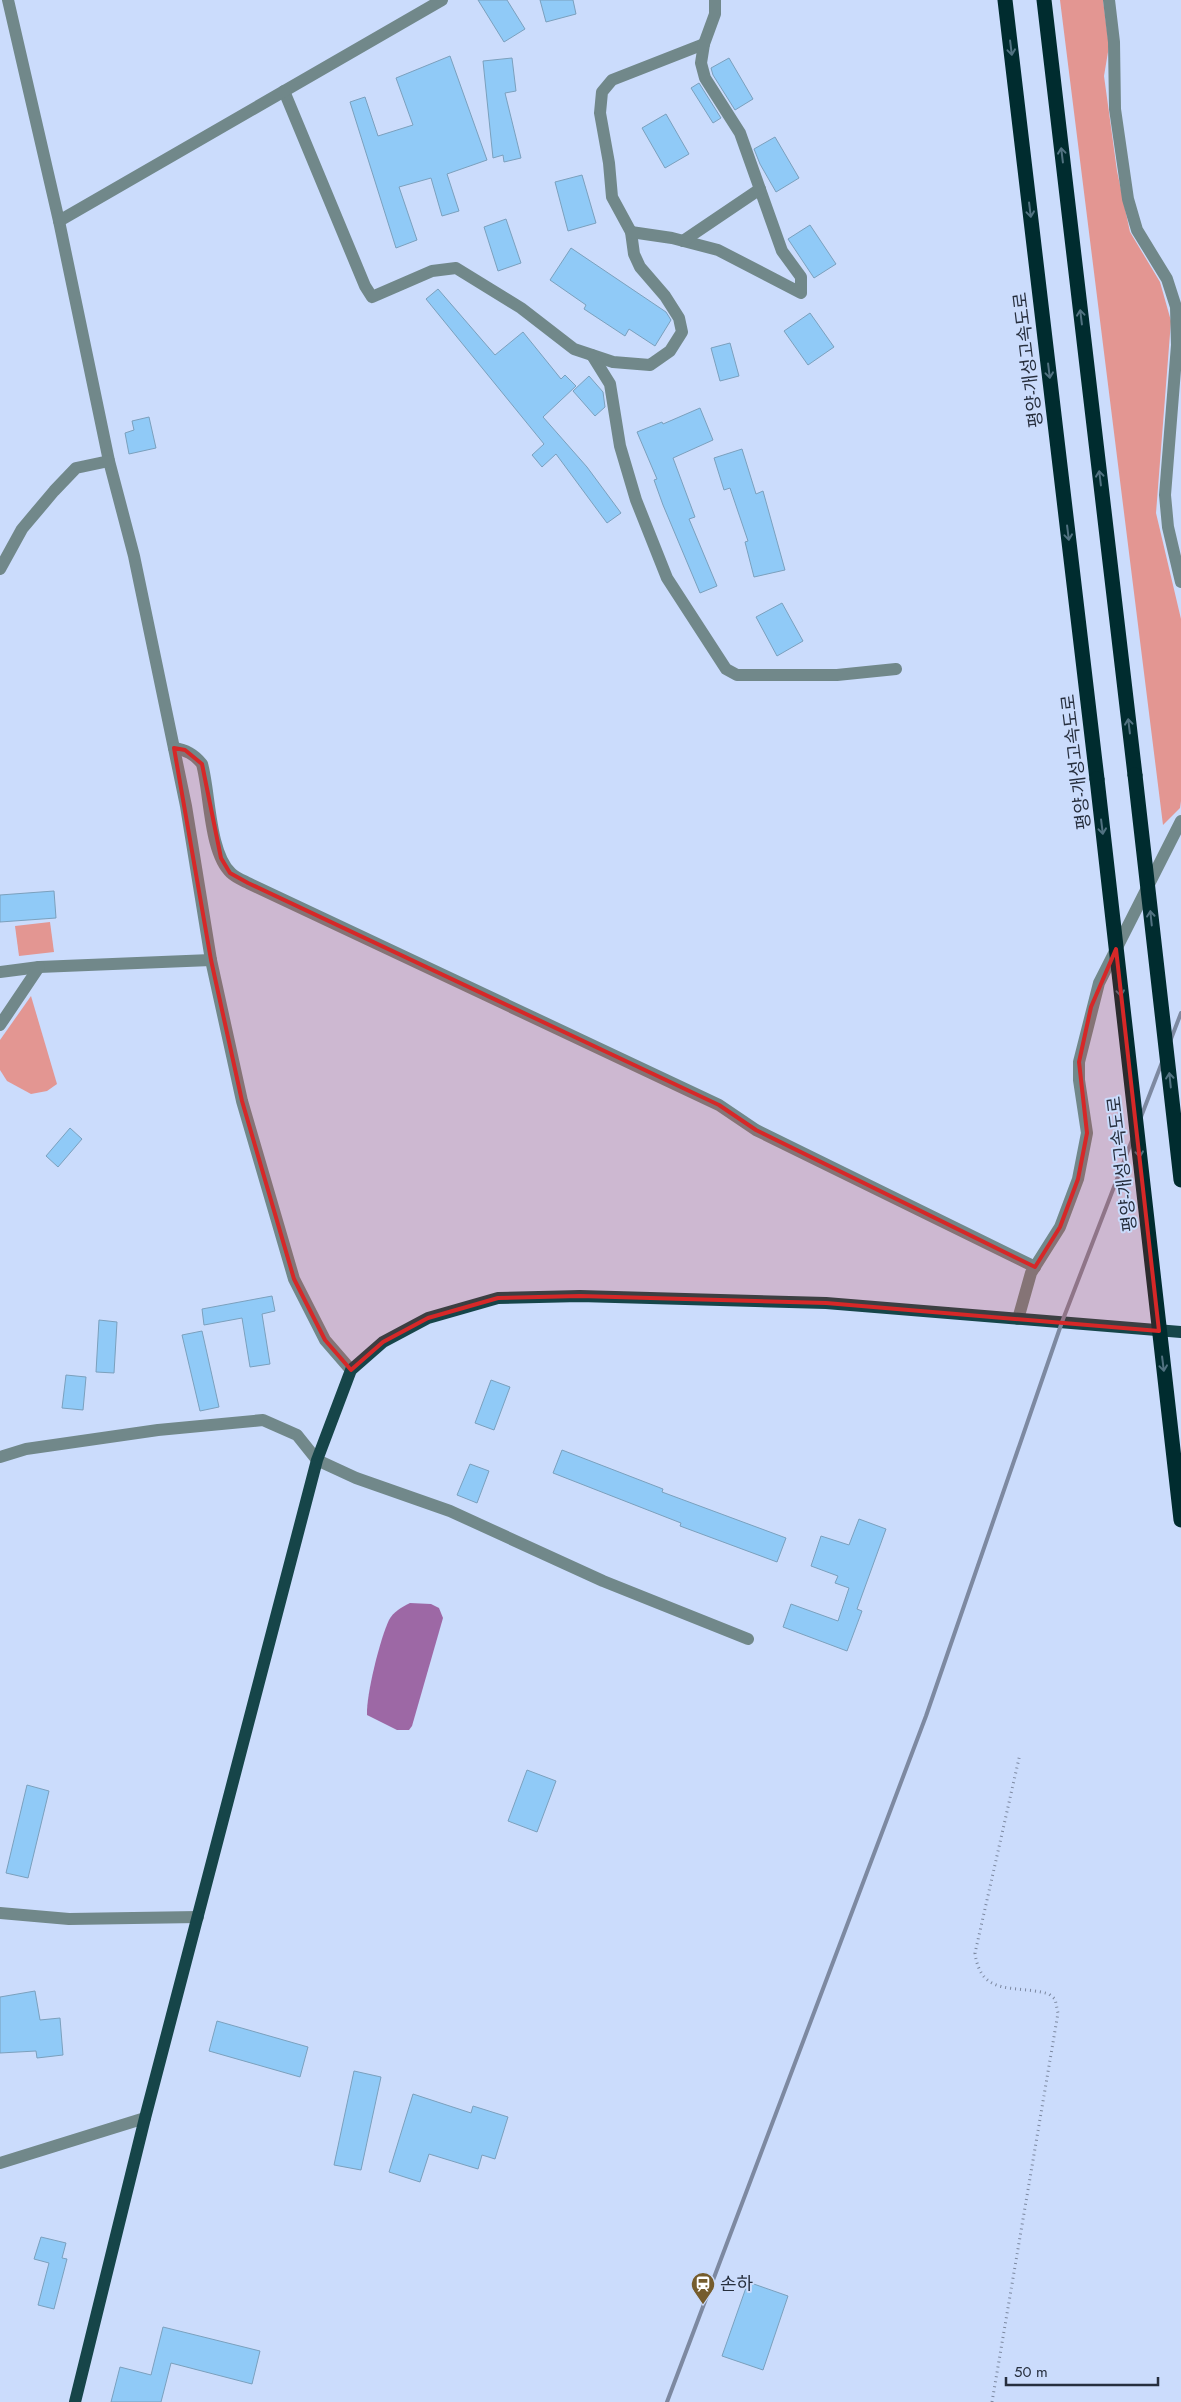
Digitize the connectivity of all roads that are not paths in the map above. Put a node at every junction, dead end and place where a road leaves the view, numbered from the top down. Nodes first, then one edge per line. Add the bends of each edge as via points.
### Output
1 (8, 0) edge
2 (442, 0) edge
3 (715, 0) edge
4 (1005, 0) edge
5 (1044, 0) edge
6 (1109, 0) edge
7 (704, 44) junction
8 (284, 92) junction
9 (760, 189) junction
10 (59, 221) junction
11 (631, 232) junction
12 (683, 241) junction
13 (592, 355) junction
14 (109, 461) junction
15 (0, 570) edge
16 (1181, 582) edge
17 (896, 669) dead end
18 (174, 748) junction
19 (1181, 822) edge
20 (211, 960) junction
21 (39, 967) junction
22 (0, 972) edge
23 (0, 1025) edge
24 (1181, 1180) edge
25 (1035, 1267) junction
26 (1018, 1319) junction
27 (1181, 1332) edge
28 (351, 1370) junction
29 (0, 1457) edge
30 (317, 1460) junction
31 (1181, 1520) edge
32 (748, 1639) dead end
33 (0, 1913) edge
34 (198, 1917) junction
35 (145, 2118) junction
36 (0, 2163) edge
37 (75, 2402) edge

1 - 10 street
2 - 8 street
3 - 7 street via 715,14
4 -> 31 highway, 평양-개성고속도로, bridge
24 -> 5 highway, bridge
6 - 16 street via 1116,109 1128,199 1137,230 1167,279 1176,307 1165,495 1168,527
7 - 9 street via 701,63 705,78 740,133
7 - 11 street via 612,80 602,92 600,112 612,197
8 - 10 street
8 - 13 street via 372,297 432,271 456,268 522,308 574,349
9 - 12 street
9 - 12 street via 782,251 801,277 801,293 718,250
10 - 14 street
11 - 12 street
11 - 13 street via 634,254 640,267 665,296 679,318 682,332 670,351 650,365 613,362
13 - 17 street via 610,384 620,446 636,500 667,578 726,669 737,674 837,674
14 - 15 street via 76,468 22,529
14 - 18 street via 134,556
18 - 20 street
18 - 25 street via 196,756 202,764 216,840 230,873 719,1104 756,1130
19 - 25 street via 1099,982 1079,1062 1087,1133 1078,1179 1060,1227
20 - 21 street
20 - 28 street via 242,1101 294,1279 325,1340
21 - 22 street
21 - 23 street
25 - 26 street
26 - 27 main road
26 - 28 main road via 826,1303 580,1296 498,1298 428,1318 383,1342
28 - 30 main road
29 - 30 street via 26,1449 158,1430 263,1420 296,1435
30 - 32 street via 356,1478 450,1511 603,1581
30 - 34 main road
33 - 34 street via 70,1919
34 - 35 main road
35 - 36 street
35 - 37 main road

